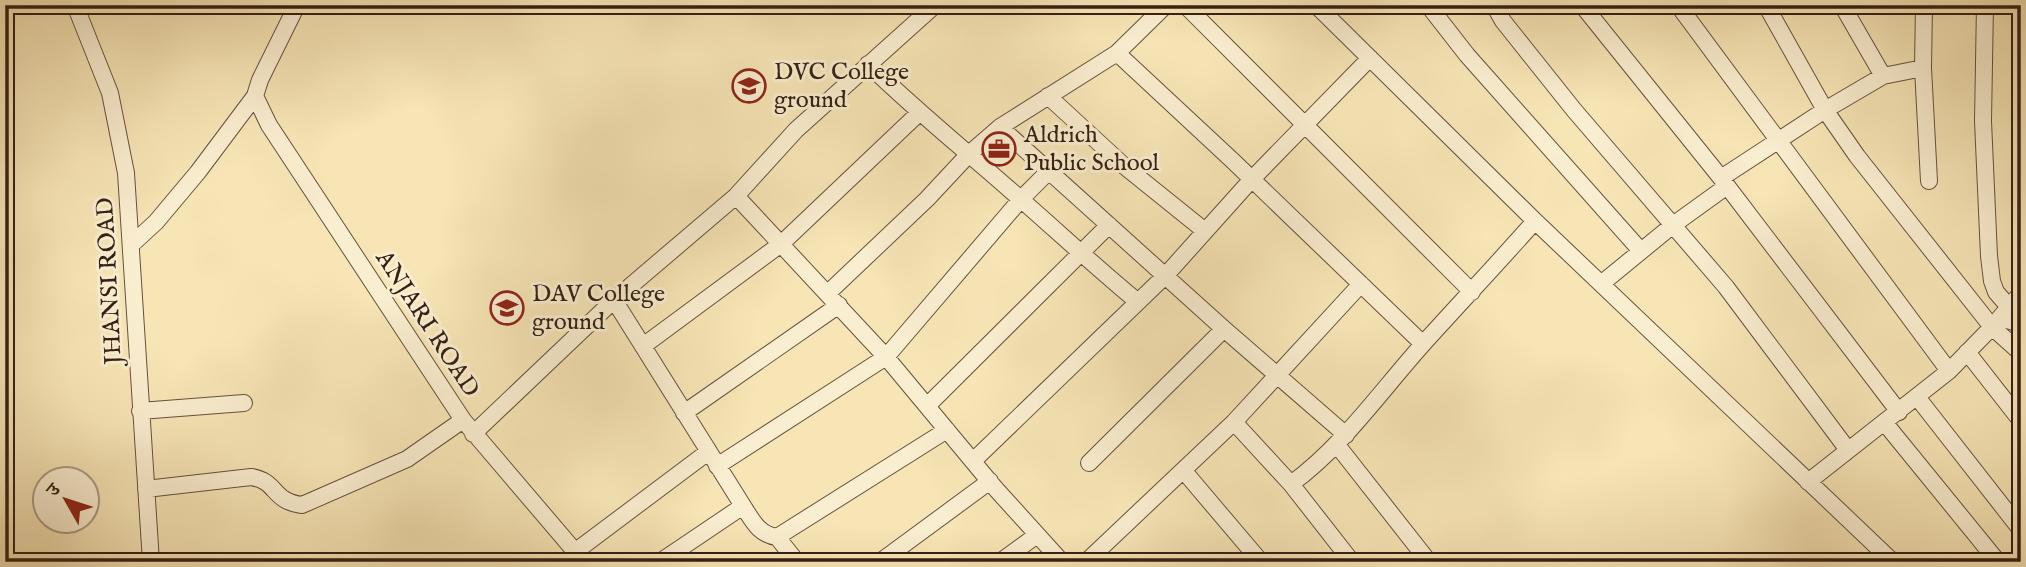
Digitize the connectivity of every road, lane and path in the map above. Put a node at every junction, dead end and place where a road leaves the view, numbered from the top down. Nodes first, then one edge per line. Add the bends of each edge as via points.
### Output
1 (297, 5) edge
2 (935, 5) edge
3 (1166, 5) edge
4 (1185, 5) edge
5 (1316, 5) edge
6 (1428, 5) edge
7 (1494, 5) edge
8 (1582, 5) edge
9 (1678, 5) edge
10 (1766, 5) edge
11 (1842, 5) edge
12 (1924, 5) edge
13 (1985, 5) edge
14 (76, 6) edge
15 (1117, 53) junction
16 (1370, 58) junction
17 (868, 64) junction
18 (1923, 68) junction
19 (1882, 76) junction
20 (255, 96) junction
21 (1048, 96) junction
22 (1825, 110) junction
23 (919, 113) junction
24 (1303, 124) junction
25 (1000, 127) junction
26 (1777, 142) junction
27 (969, 154) junction
28 (1049, 171) junction
29 (1252, 179) junction
30 (1928, 181) dead end
31 (1724, 182) junction
32 (736, 196) junction
33 (1021, 199) junction
34 (1535, 221) junction
35 (1109, 225) junction
36 (1673, 225) junction
37 (1205, 230) junction
38 (781, 244) junction
39 (131, 245) junction
40 (1641, 251) junction
41 (1080, 254) junction
42 (1166, 275) junction
43 (1361, 284) junction
44 (1601, 284) junction
45 (1472, 292) junction
46 (2021, 293) edge
47 (833, 299) junction
48 (614, 300) junction
49 (1138, 302) junction
50 (2000, 317) junction
51 (2021, 324) edge
52 (1224, 329) junction
53 (1423, 344) junction
54 (643, 346) junction
55 (1967, 352) junction
56 (2021, 352) edge
57 (886, 357) junction
58 (1949, 371) junction
59 (1277, 375) junction
60 (1917, 397) junction
61 (244, 403) dead end
62 (927, 406) junction
63 (140, 411) junction
64 (1899, 412) junction
65 (684, 413) junction
66 (463, 420) junction
67 (2021, 421) edge
68 (1234, 422) junction
69 (1884, 422) junction
70 (947, 430) junction
71 (473, 434) junction
72 (1341, 440) junction
73 (1848, 450) junction
74 (713, 459) junction
75 (973, 461) junction
76 (1089, 463) dead end
77 (1183, 470) junction
78 (989, 481) junction
79 (1808, 481) junction
80 (1291, 484) junction
81 (146, 489) junction
82 (743, 506) junction
83 (2021, 530) edge
84 (1037, 535) junction
85 (777, 537) junction
86 (580, 556) edge
87 (151, 562) edge
88 (660, 562) edge
89 (797, 562) edge
90 (880, 562) edge
91 (1000, 562) edge
92 (1062, 562) edge
93 (1086, 562) edge
94 (1261, 562) edge
95 (1352, 562) edge
96 (1429, 562) edge
97 (1893, 562) edge
98 (1998, 562) edge

1 - 20 street
2 - 17 street
3 - 15 street
4 - 24 street
5 - 16 street
6 - 40 street
7 - 36 street via 1574,110
8 - 31 street
9 - 26 street
10 - 22 street
11 - 19 street
12 - 18 street
13 - 50 street via 1983,121 1989,256
14 - 39 street, JHANSI ROAD via 117,120
15 - 21 street
15 - 29 street
16 - 24 street
16 - 34 street
17 - 23 street
17 - 32 street via 796,130
18 - 19 street
18 - 30 street
19 - 22 street
20 - 39 street via 198,172
20 - 66 street, ANJARI ROAD via 269,125
21 - 25 street
21 - 37 street via 1123,165
22 - 26 street
22 - 50 street via 1857,156
23 - 27 street
23 - 38 street
24 - 29 street
24 - 45 street
25 - 27 street
25 - 28 street
26 - 31 street
26 - 58 street
27 - 33 street
27 - 47 street
28 - 33 street
28 - 35 street
29 - 37 street
29 - 43 street
31 - 36 street
31 - 64 street
32 - 38 street
32 - 48 street
33 - 41 street
33 - 57 street
34 - 44 street
34 - 45 street
35 - 41 street
35 - 42 street
36 - 40 street
36 - 73 street via 1726,287
37 - 42 street
38 - 47 street
38 - 54 street
39 - 63 street, JHANSI ROAD
40 - 44 street
41 - 49 street
41 - 62 street
42 - 49 street
42 - 52 street
43 - 53 street
43 - 59 street
44 - 79 street
45 - 53 street
46 - 50 street
47 - 57 street
47 - 65 street
48 - 54 street
48 - 71 street
49 - 75 street
50 - 51 street
50 - 55 street
50 - 56 street
52 - 59 street
52 - 76 street
53 - 72 street
54 - 65 street
55 - 58 street
55 - 67 street
57 - 62 street
57 - 74 street
58 - 60 street
59 - 68 street
59 - 72 street
60 - 64 street
60 - 83 street
61 - 63 street
62 - 70 street
63 - 81 street, JHANSI ROAD
64 - 69 street
65 - 74 street
66 - 71 street, ANJARI ROAD
66 - 81 street via 407,459 302,505 288,503 262,479 251,477
68 - 77 street
68 - 80 street
69 - 73 street
69 - 98 street
70 - 75 street
70 - 85 street
71 - 86 street, ANJARI ROAD
72 - 80 street
72 - 96 street
73 - 79 street
74 - 82 street
74 - 86 street
75 - 78 street
77 - 93 street
77 - 94 street
78 - 84 street
78 - 90 street
79 - 97 street
80 - 95 street
81 - 87 street, JHANSI ROAD
82 - 85 street via 759,530
82 - 88 street
84 - 91 street
84 - 92 street
85 - 89 street

